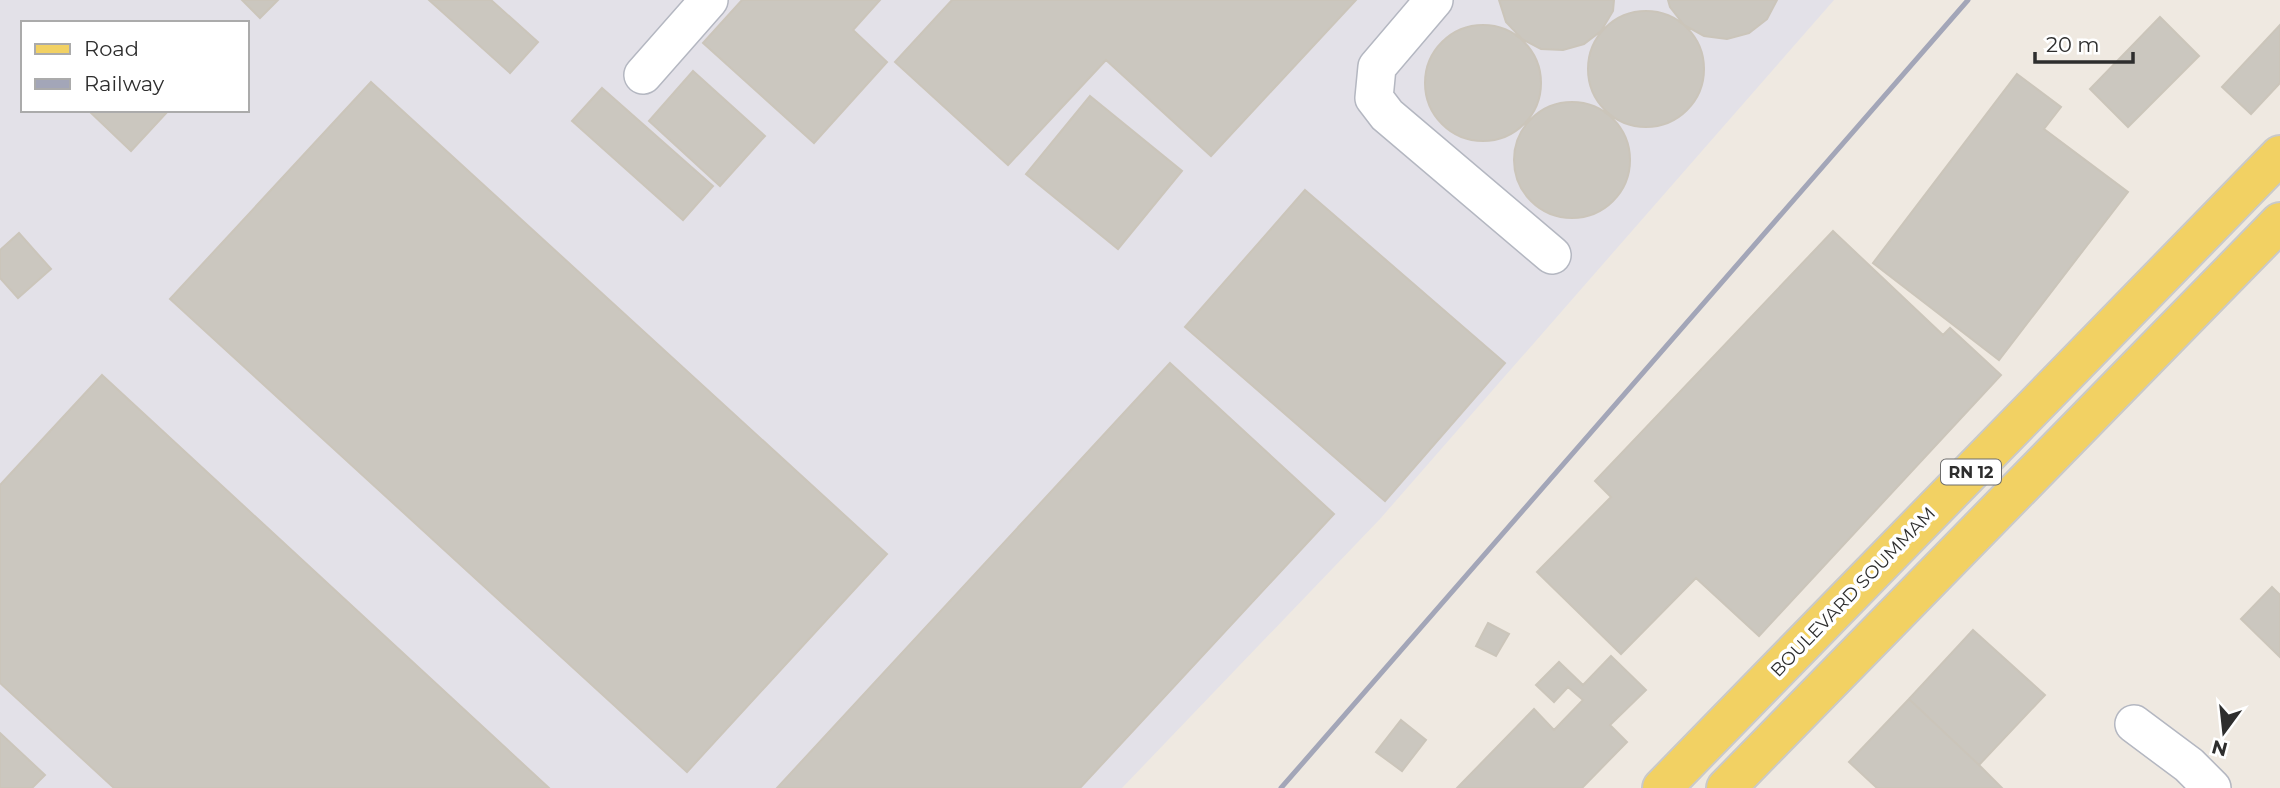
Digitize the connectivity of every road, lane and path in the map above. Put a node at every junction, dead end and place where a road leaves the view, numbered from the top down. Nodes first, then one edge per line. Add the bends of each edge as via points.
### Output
1 (709, 0) edge
2 (1434, 0) edge
3 (643, 75) dead end
4 (2280, 155) edge
5 (2280, 222) edge
6 (1552, 255) dead end
7 (2134, 724) dead end
8 (1662, 788) edge
9 (1726, 788) edge
10 (2212, 788) edge

1 - 3 lane
2 - 6 lane via 1377,67 1374,98 1387,115
4 - 8 main road, BOULEVARD SOUMMAM / RN 12
5 - 9 main road, RN 12
7 - 10 lane

